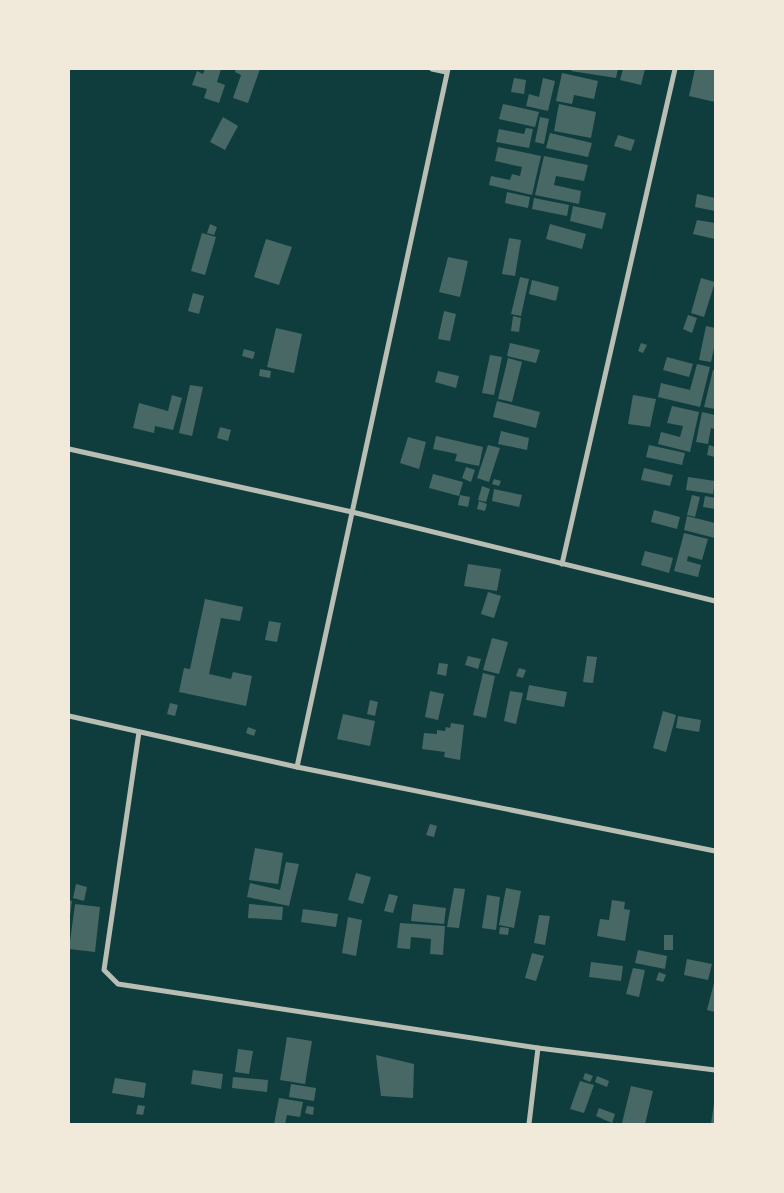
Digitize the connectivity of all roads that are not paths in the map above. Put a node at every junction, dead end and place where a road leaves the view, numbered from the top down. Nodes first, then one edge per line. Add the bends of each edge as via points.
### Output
1 (432, 69) edge
2 (675, 69) edge
3 (447, 70) edge
4 (69, 449) edge
5 (352, 512) junction
6 (562, 564) junction
7 (715, 601) edge
8 (69, 716) edge
9 (139, 732) junction
10 (297, 767) junction
11 (715, 851) edge
12 (538, 1048) junction
13 (715, 1070) edge
14 (529, 1124) edge

1 - 3 street
2 - 6 street
3 - 5 street
4 - 5 street
5 - 6 street
5 - 10 street
6 - 7 street
8 - 9 street
9 - 10 street
9 - 12 street via 104,970 118,984
10 - 11 street
12 - 13 street
12 - 14 street

